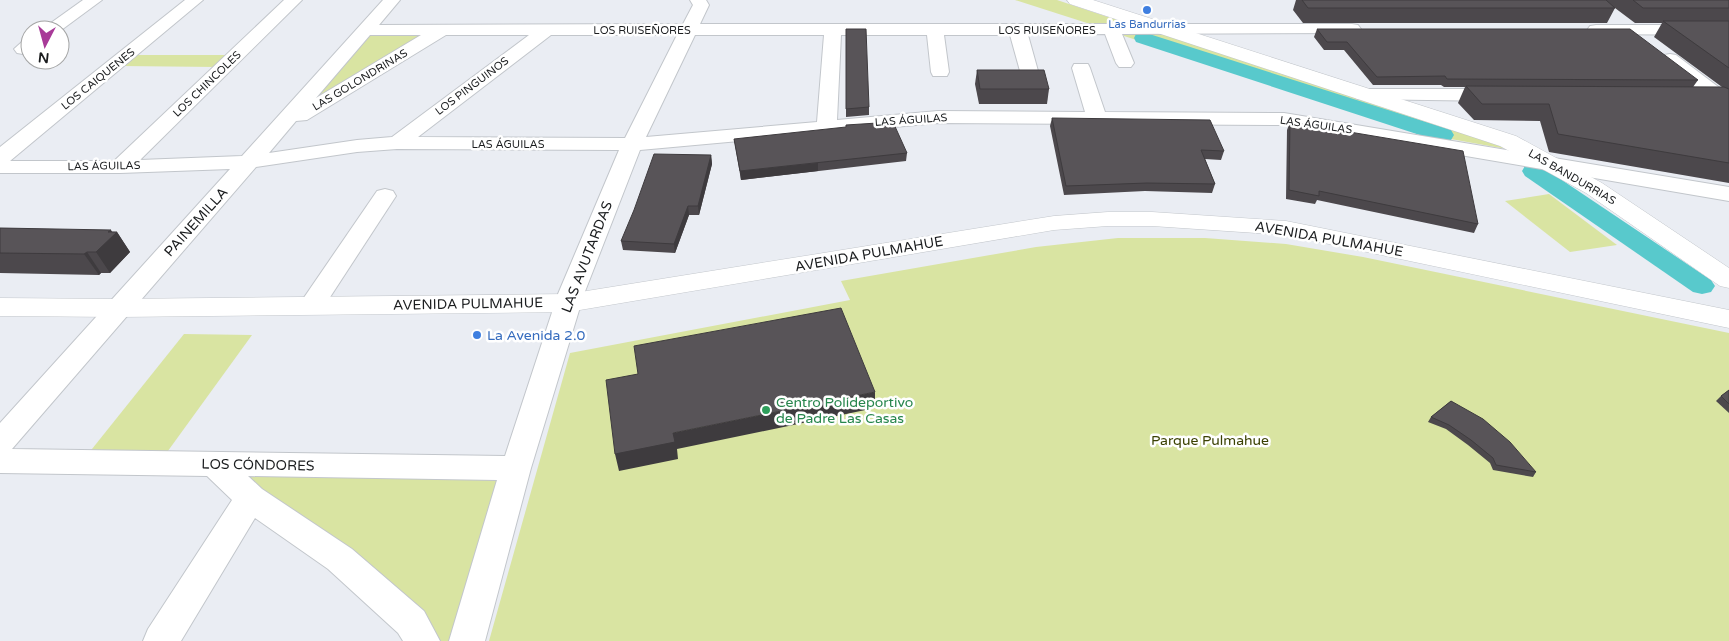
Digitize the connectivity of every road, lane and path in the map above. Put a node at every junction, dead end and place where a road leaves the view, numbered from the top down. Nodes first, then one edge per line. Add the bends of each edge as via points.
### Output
1 (94, 0) edge
2 (195, 0) edge
3 (294, 0) edge
4 (392, 0) edge
5 (698, 0) edge
6 (1076, 0) edge
7 (1610, 15) edge
8 (65, 20) edge
9 (1164, 29) junction
10 (1218, 29) junction
11 (365, 30) junction
12 (442, 30) junction
13 (547, 30) junction
14 (687, 30) junction
15 (833, 30) junction
16 (935, 30) junction
17 (1018, 30) junction
18 (1112, 30) junction
19 (1365, 30) edge
20 (1581, 30) edge
21 (1630, 30) junction
22 (1729, 30) edge
23 (1227, 50) junction
24 (1124, 63) dead end
25 (1081, 68) dead end
26 (1029, 71) edge
27 (940, 72) dead end
28 (1364, 95) junction
29 (1512, 95) edge
30 (1690, 96) edge
31 (1726, 99) edge
32 (1097, 117) junction
33 (827, 127) junction
34 (277, 130) junction
35 (397, 143) junction
36 (632, 144) junction
37 (0, 158) edge
38 (249, 162) junction
39 (1553, 163) junction
40 (0, 167) edge
41 (120, 167) junction
42 (1729, 194) edge
43 (385, 196) dead end
44 (1729, 280) edge
45 (568, 303) junction
46 (312, 306) junction
47 (0, 307) edge
48 (119, 308) junction
49 (1729, 319) edge
50 (0, 443) edge
51 (0, 461) edge
52 (214, 464) junction
53 (516, 468) junction
54 (251, 498) junction
55 (162, 641) edge
56 (422, 641) edge
57 (467, 641) edge

1 - 8 street
2 - 37 street, LOS CAIQUENES
3 - 41 street, LOS CHINCOLES
4 - 11 street, PAINEMILLA
5 - 14 street, LAS AVUTARDAS via 701,5
6 - 9 street, LAS BANDURRIAS
7 - 21 street
9 - 10 street, LOS RUISEÑORES
9 - 18 street, LOS RUISEÑORES
9 - 23 street, LAS BANDURRIAS
10 - 19 street, LOS RUISEÑORES
10 - 23 street via 1213,40
11 - 12 street, LOS RUISEÑORES
11 - 34 street, PAINEMILLA
12 - 13 street, LOS RUISEÑORES
12 - 34 street, LAS GOLONDRINAS
13 - 14 street, LOS RUISEÑORES
13 - 35 street, LOS PINGUINOS
14 - 15 street, LOS RUISEÑORES
14 - 36 street, LAS AVUTARDAS
15 - 16 street, LOS RUISEÑORES
15 - 33 street
16 - 17 street, LOS RUISEÑORES
16 - 27 street
17 - 18 street, LOS RUISEÑORES
17 - 26 street
18 - 24 street
20 - 21 street
21 - 22 street
21 - 31 street
23 - 28 street, LAS BANDURRIAS
25 - 32 street
28 - 29 street
28 - 39 street, LAS BANDURRIAS via 1483,132
30 - 31 street
32 - 33 street, LAS ÁGUILAS via 938,117
32 - 39 street, LAS ÁGUILAS via 1284,119
33 - 36 street, LAS ÁGUILAS
34 - 38 street, PAINEMILLA
35 - 36 street, LAS ÁGUILAS
35 - 38 street, LAS ÁGUILAS
36 - 45 street, LAS AVUTARDAS
38 - 41 street, LAS ÁGUILAS
38 - 48 street, PAINEMILLA
39 - 42 street, LAS ÁGUILAS
39 - 44 street, LAS BANDURRIAS
40 - 41 street, LAS ÁGUILAS
43 - 46 street
45 - 46 street, AVENIDA PULMAHUE
45 - 49 street, AVENIDA PULMAHUE via 1054,223 1130,218 1286,228
45 - 53 street, LAS AVUTARDAS
46 - 48 street, AVENIDA PULMAHUE
47 - 48 street, AVENIDA PULMAHUE
48 - 50 street, PAINEMILLA
51 - 52 street, LOS CÓNDORES
52 - 53 street, LOS CÓNDORES
52 - 54 street
53 - 57 street, LAS AVUTARDAS
54 - 55 street
54 - 56 street via 340,559 411,622

